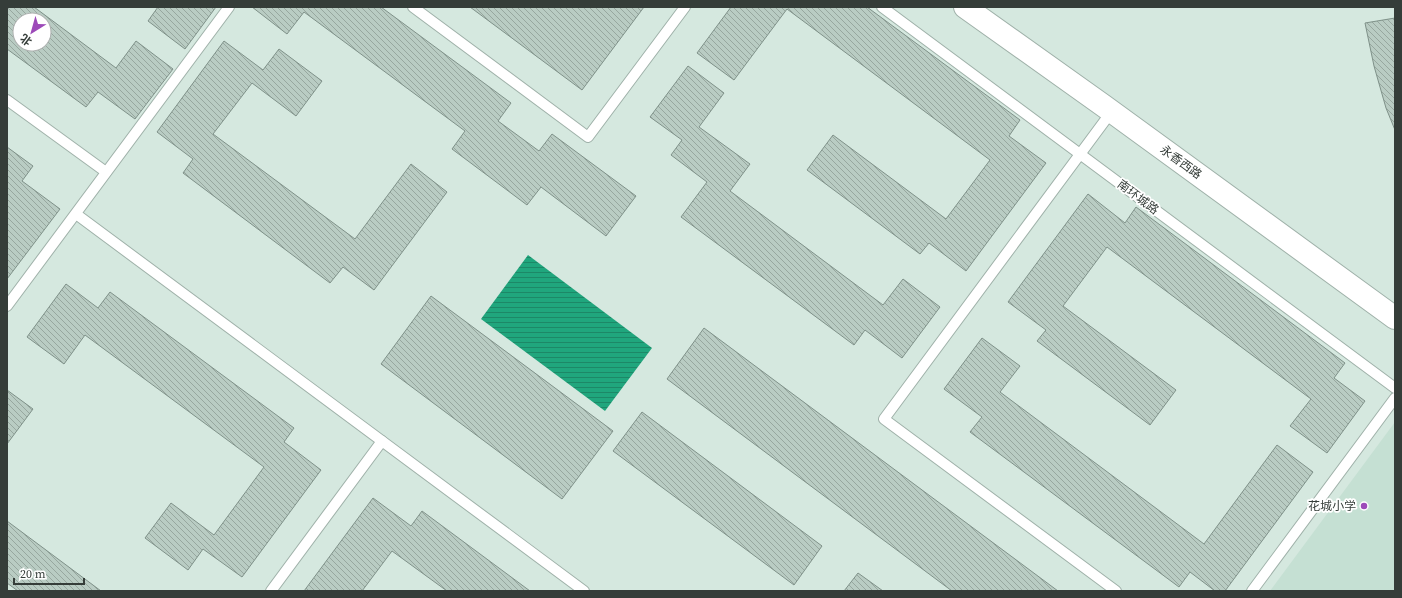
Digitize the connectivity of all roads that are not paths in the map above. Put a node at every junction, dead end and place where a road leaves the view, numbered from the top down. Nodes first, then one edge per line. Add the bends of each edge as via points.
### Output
1 (229, 7) edge
2 (413, 7) edge
3 (685, 7) edge
4 (882, 7) edge
5 (965, 7) edge
6 (7, 100) edge
7 (1112, 111) junction
8 (1080, 154) junction
9 (106, 172) junction
10 (76, 214) junction
11 (7, 306) edge
12 (1395, 318) edge
13 (1395, 388) edge
14 (1395, 398) edge
15 (382, 441) junction
16 (271, 591) edge
17 (584, 591) edge
18 (1116, 591) edge
19 (1252, 591) edge

1 - 9 lane
2 - 3 lane via 588,137
4 - 8 lane, 南环城路
5 - 7 main road, 永香西路
6 - 9 lane
7 - 8 lane
7 - 12 main road, 永香西路
8 - 13 lane, 南环城路
8 - 18 lane via 884,419
9 - 10 lane
10 - 11 lane
10 - 15 lane
14 - 19 lane
15 - 16 lane
15 - 17 lane

